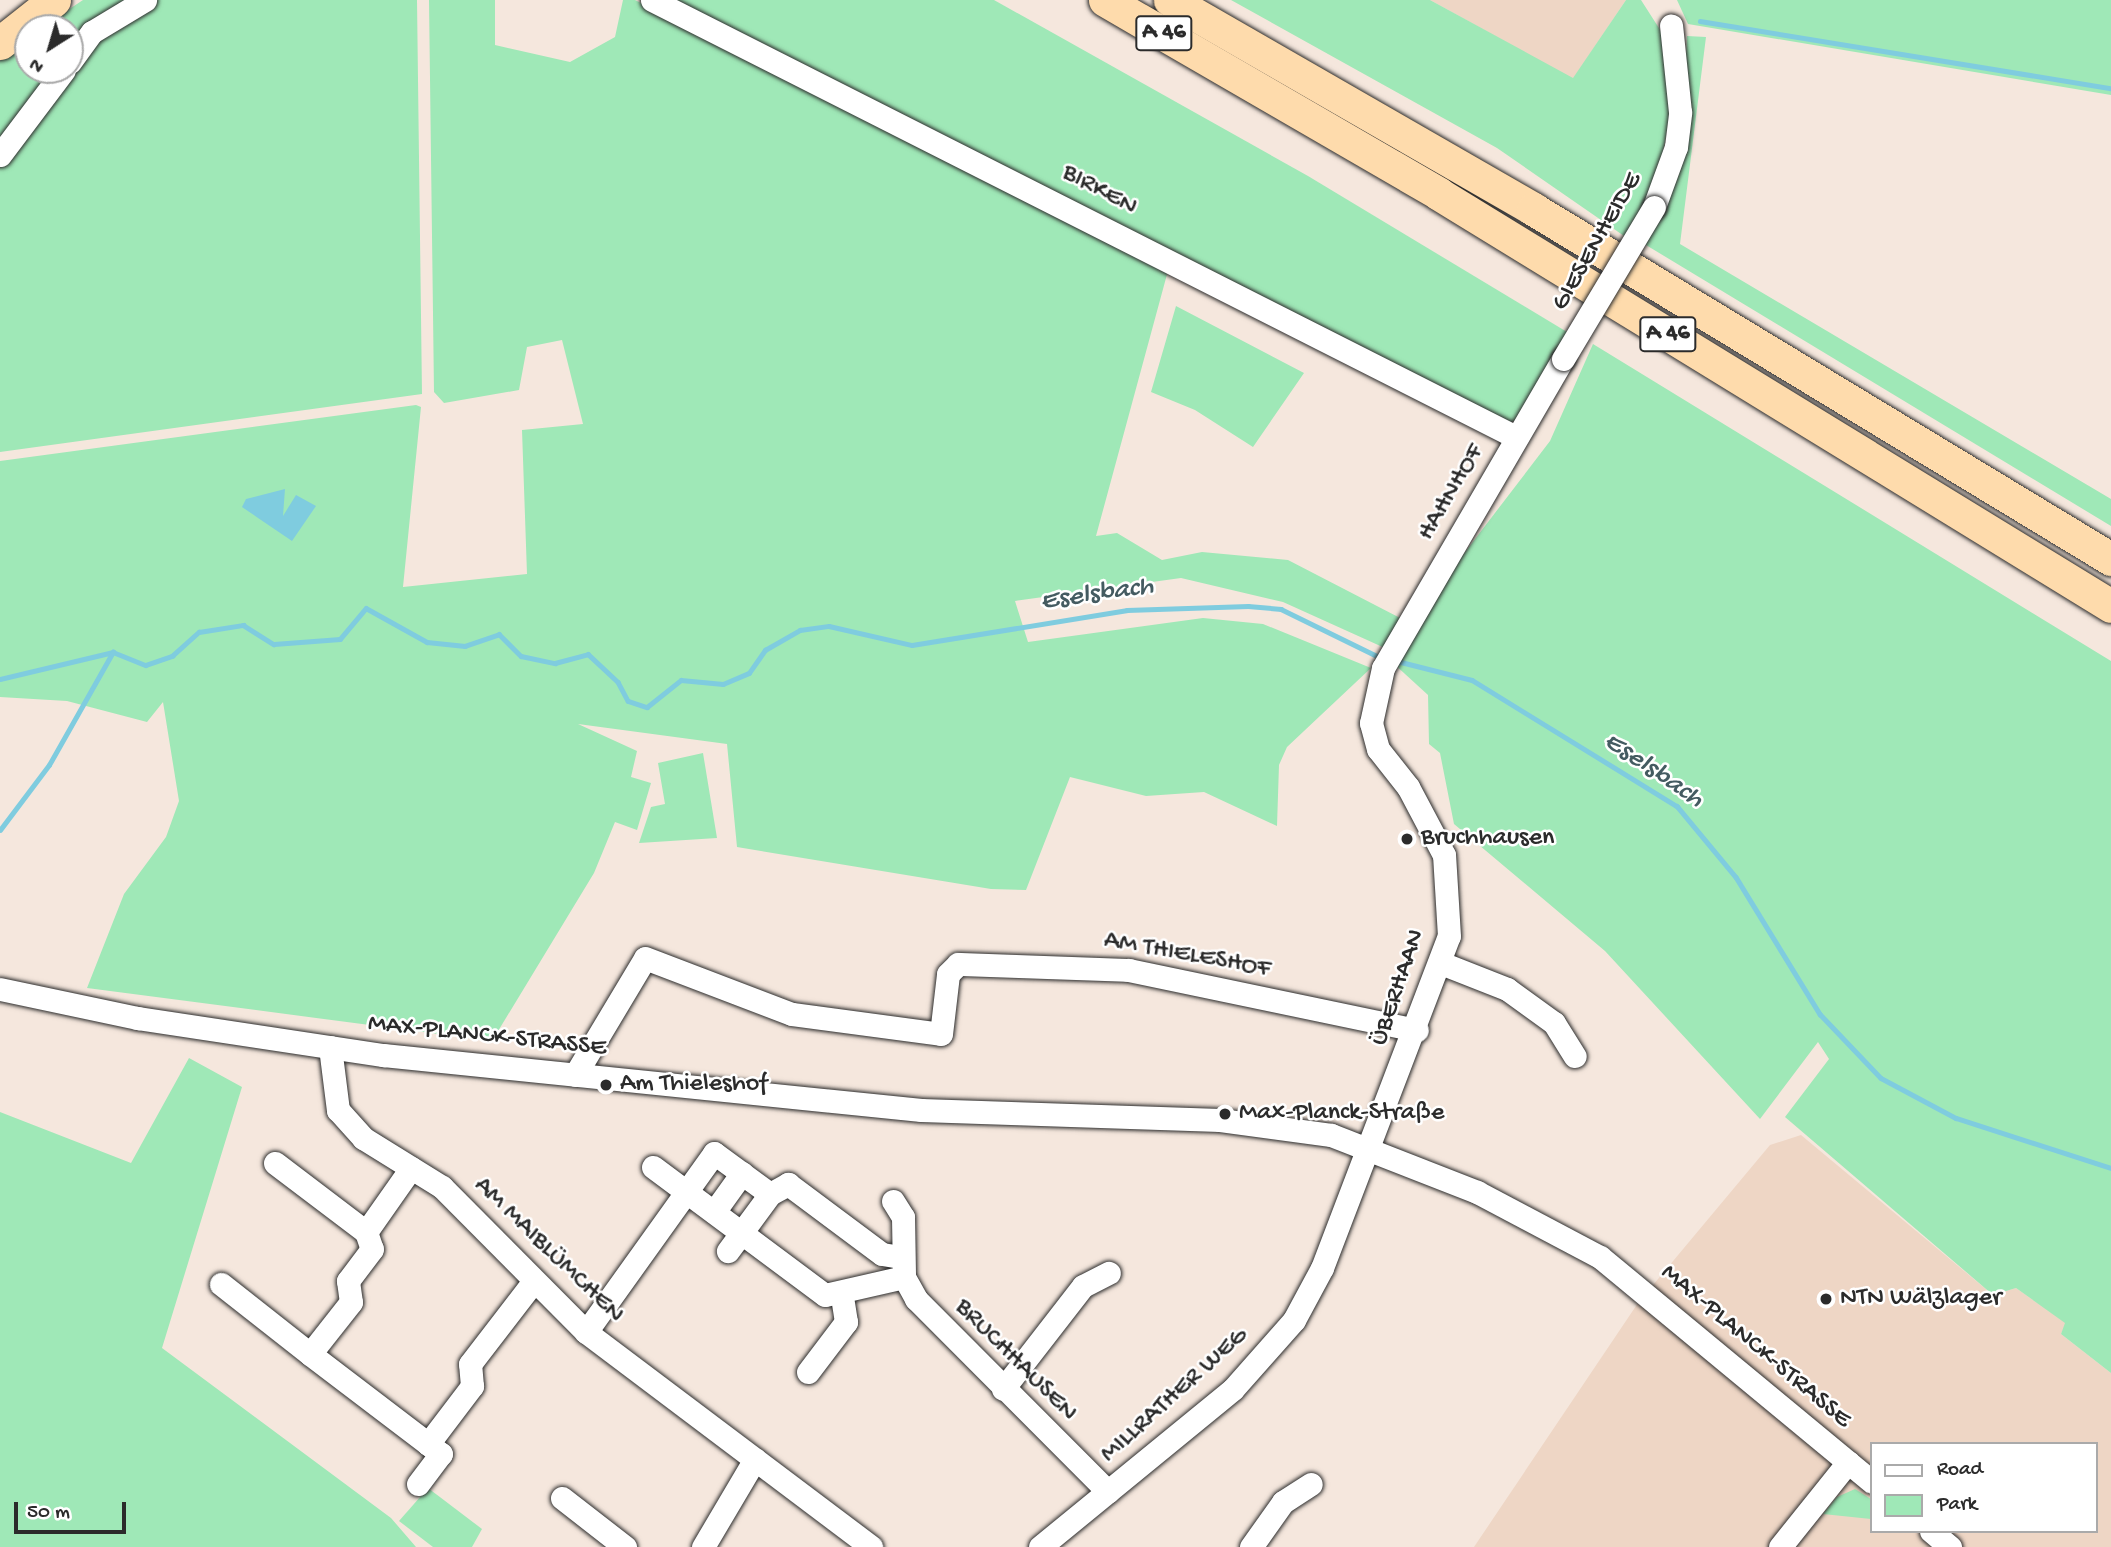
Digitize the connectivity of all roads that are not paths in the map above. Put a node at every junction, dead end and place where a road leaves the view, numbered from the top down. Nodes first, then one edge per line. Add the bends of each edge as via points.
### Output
1 (54, 0) edge
2 (145, 0) edge
3 (652, 0) edge
4 (1105, 0) edge
5 (1170, 0) edge
6 (1671, 25) dead end
7 (0, 43) edge
8 (84, 43) edge
9 (53, 84) edge
10 (0, 155) edge
11 (1563, 359) joint
12 (1516, 437) junction
13 (2111, 559) edge
14 (2111, 606) edge
15 (1387, 661) joint
16 (1441, 962) junction
17 (0, 989) edge
18 (1417, 1030) junction
19 (330, 1047) junction
20 (1575, 1056) dead end
21 (575, 1074) junction
22 (1368, 1149) junction
23 (275, 1163) dead end
24 (653, 1167) dead end
25 (411, 1168) junction
26 (742, 1173) junction
27 (687, 1192) junction
28 (770, 1194) junction
29 (893, 1201) dead end
30 (714, 1212) junction
31 (366, 1231) junction
32 (734, 1242) junction
33 (902, 1267) junction
34 (1109, 1273) dead end
35 (534, 1281) junction
36 (221, 1284) dead end
37 (842, 1296) junction
38 (586, 1332) junction
39 (310, 1354) junction
40 (808, 1372) dead end
41 (1003, 1389) junction
42 (428, 1444) junction
43 (755, 1459) junction
44 (1848, 1462) junction
45 (1870, 1480) edge
46 (418, 1484) dead end
47 (1311, 1484) dead end
48 (1108, 1492) junction
49 (562, 1498) dead end
50 (1933, 1533) edge
51 (625, 1547) edge
52 (704, 1547) edge
53 (871, 1547) edge
54 (1040, 1547) edge
55 (1251, 1547) edge
56 (1780, 1547) edge
57 (1950, 1547) edge

1 - 7 highway
2 - 8 street via 92,32
3 - 12 street, BIRKEN
4 - 14 highway, A 46 via 1439,194
5 - 13 highway, A 46 via 1521,202
6 - 11 street, GIESENHEIDE, bridge via 1680,112 1676,147 1654,207
9 - 10 street
11 - 12 street, HAHNHOF
12 - 15 street, HAHNHOF
15 - 16 street, ÜBERHAAN via 1371,723 1378,749 1408,787 1444,855 1450,911
16 - 18 street, ÜBERHAAN
16 - 20 street via 1507,989 1554,1024
17 - 19 street, MAX-PLANCK-STRASSE
18 - 21 street, AM THIELESHOF via 1129,970 958,964 948,974 941,1034 792,1014 645,958
18 - 22 street, ÜBERHAAN
19 - 21 street, MAX-PLANCK-STRASSE
19 - 25 street, AM MAIBLÜMCHEN via 338,1110 363,1138
21 - 22 street, MAX-PLANCK-STRASSE via 921,1110 1220,1120 1331,1135
22 - 44 street, MAX-PLANCK-STRASSE via 1476,1192 1600,1258
22 - 48 street, MILLRATHER WEG via 1294,1320 1233,1389
23 - 31 street
24 - 27 street
25 - 31 street
25 - 35 street, AM MAIBLÜMCHEN via 442,1187
26 - 27 street via 714,1153
26 - 28 street
26 - 30 street
27 - 30 street
27 - 38 street
28 - 32 street
28 - 33 street via 788,1184
29 - 33 street via 903,1217
30 - 32 street
31 - 39 street via 372,1249 348,1281 351,1302
32 - 37 street via 825,1295
33 - 37 street
33 - 41 street, BRUCHHAUSEN via 931,1318
34 - 41 street via 1083,1286
35 - 38 street, AM MAIBLÜMCHEN
35 - 42 street via 470,1364 472,1386
36 - 39 street
37 - 40 street via 846,1322
38 - 43 street, AM MAIBLÜMCHEN
39 - 42 street
41 - 48 street, BRUCHHAUSEN
42 - 46 street via 441,1454
43 - 52 street
43 - 53 street, AM MAIBLÜMCHEN
44 - 45 street, MAX-PLANCK-STRASSE
44 - 56 street
47 - 55 street via 1283,1502
48 - 54 street, MILLRATHER WEG
49 - 51 street
50 - 57 street

